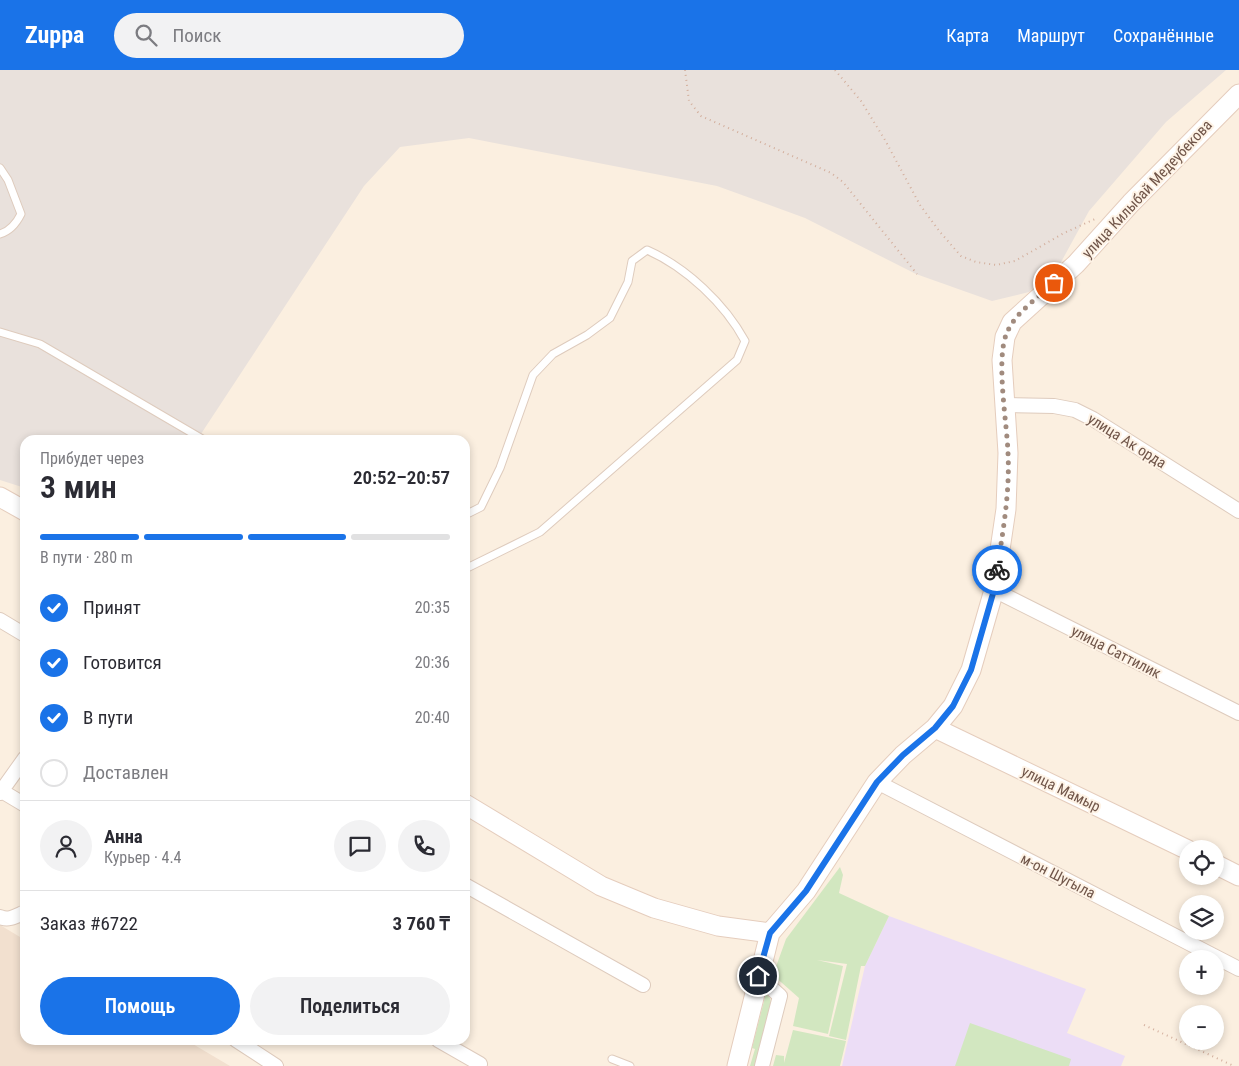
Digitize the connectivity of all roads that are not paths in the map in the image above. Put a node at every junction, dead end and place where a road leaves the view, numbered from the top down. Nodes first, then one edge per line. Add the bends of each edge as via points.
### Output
1 (1239, 94) edge
2 (0, 168) edge
3 (0, 234) edge
4 (0, 332) edge
5 (1004, 405) junction
6 (195, 435) edge
7 (0, 497) edge
8 (20, 508) edge
9 (1239, 511) edge
10 (470, 512) edge
11 (470, 567) edge
12 (994, 590) junction
13 (0, 620) edge
14 (20, 632) edge
15 (1239, 713) edge
16 (935, 728) junction
17 (20, 765) edge
18 (877, 782) junction
19 (1, 792) edge
20 (20, 802) edge
21 (470, 807) edge
22 (1179, 846) edge
23 (1224, 868) edge
24 (1239, 876) edge
25 (470, 888) edge
26 (20, 914) edge
27 (0, 917) edge
28 (770, 933) junction
29 (1239, 969) edge
30 (758, 976) junction
31 (643, 986) dead end
32 (244, 1045) edge
33 (447, 1045) edge
34 (612, 1059) dead end
35 (480, 1064) dead end
36 (276, 1066) edge
37 (630, 1066) edge
38 (737, 1066) edge
39 (762, 1066) edge

1 - 5 main road, улица Килыбай Медеубекова via 1131,203 1076,264 1012,322 1005,337 1002,360
2 - 3 lane via 21,214 18,222
4 - 6 lane via 40,344
5 - 9 street, улица Ак орда via 1054,406 1075,410
5 - 12 main road, улица Килыбай Медеубекова via 1008,453 1006,509
7 - 8 main road
10 - 11 lane via 480,507 500,468 533,375 553,354 610,318 628,282 632,261 647,250 680,268 735,323 745,341 737,360 540,532
12 - 15 street, улица Саттилик
12 - 16 main road, улица Килыбай Медеубекова via 971,670 953,706
13 - 14 street
16 - 18 main road, улица Килыбай Медеубекова
16 - 22 main road, улица Мамыр
17 - 19 street
18 - 28 main road, улица Килыбай Медеубекова via 806,891
18 - 29 street, м-он Шугыла
19 - 20 street
21 - 28 main road via 601,886 654,908 718,926
23 - 24 main road
25 - 31 street
26 - 27 street
28 - 30 main road
30 - 38 main road
30 - 39 street via 780,996
32 - 36 street
33 - 35 street
34 - 37 lane

